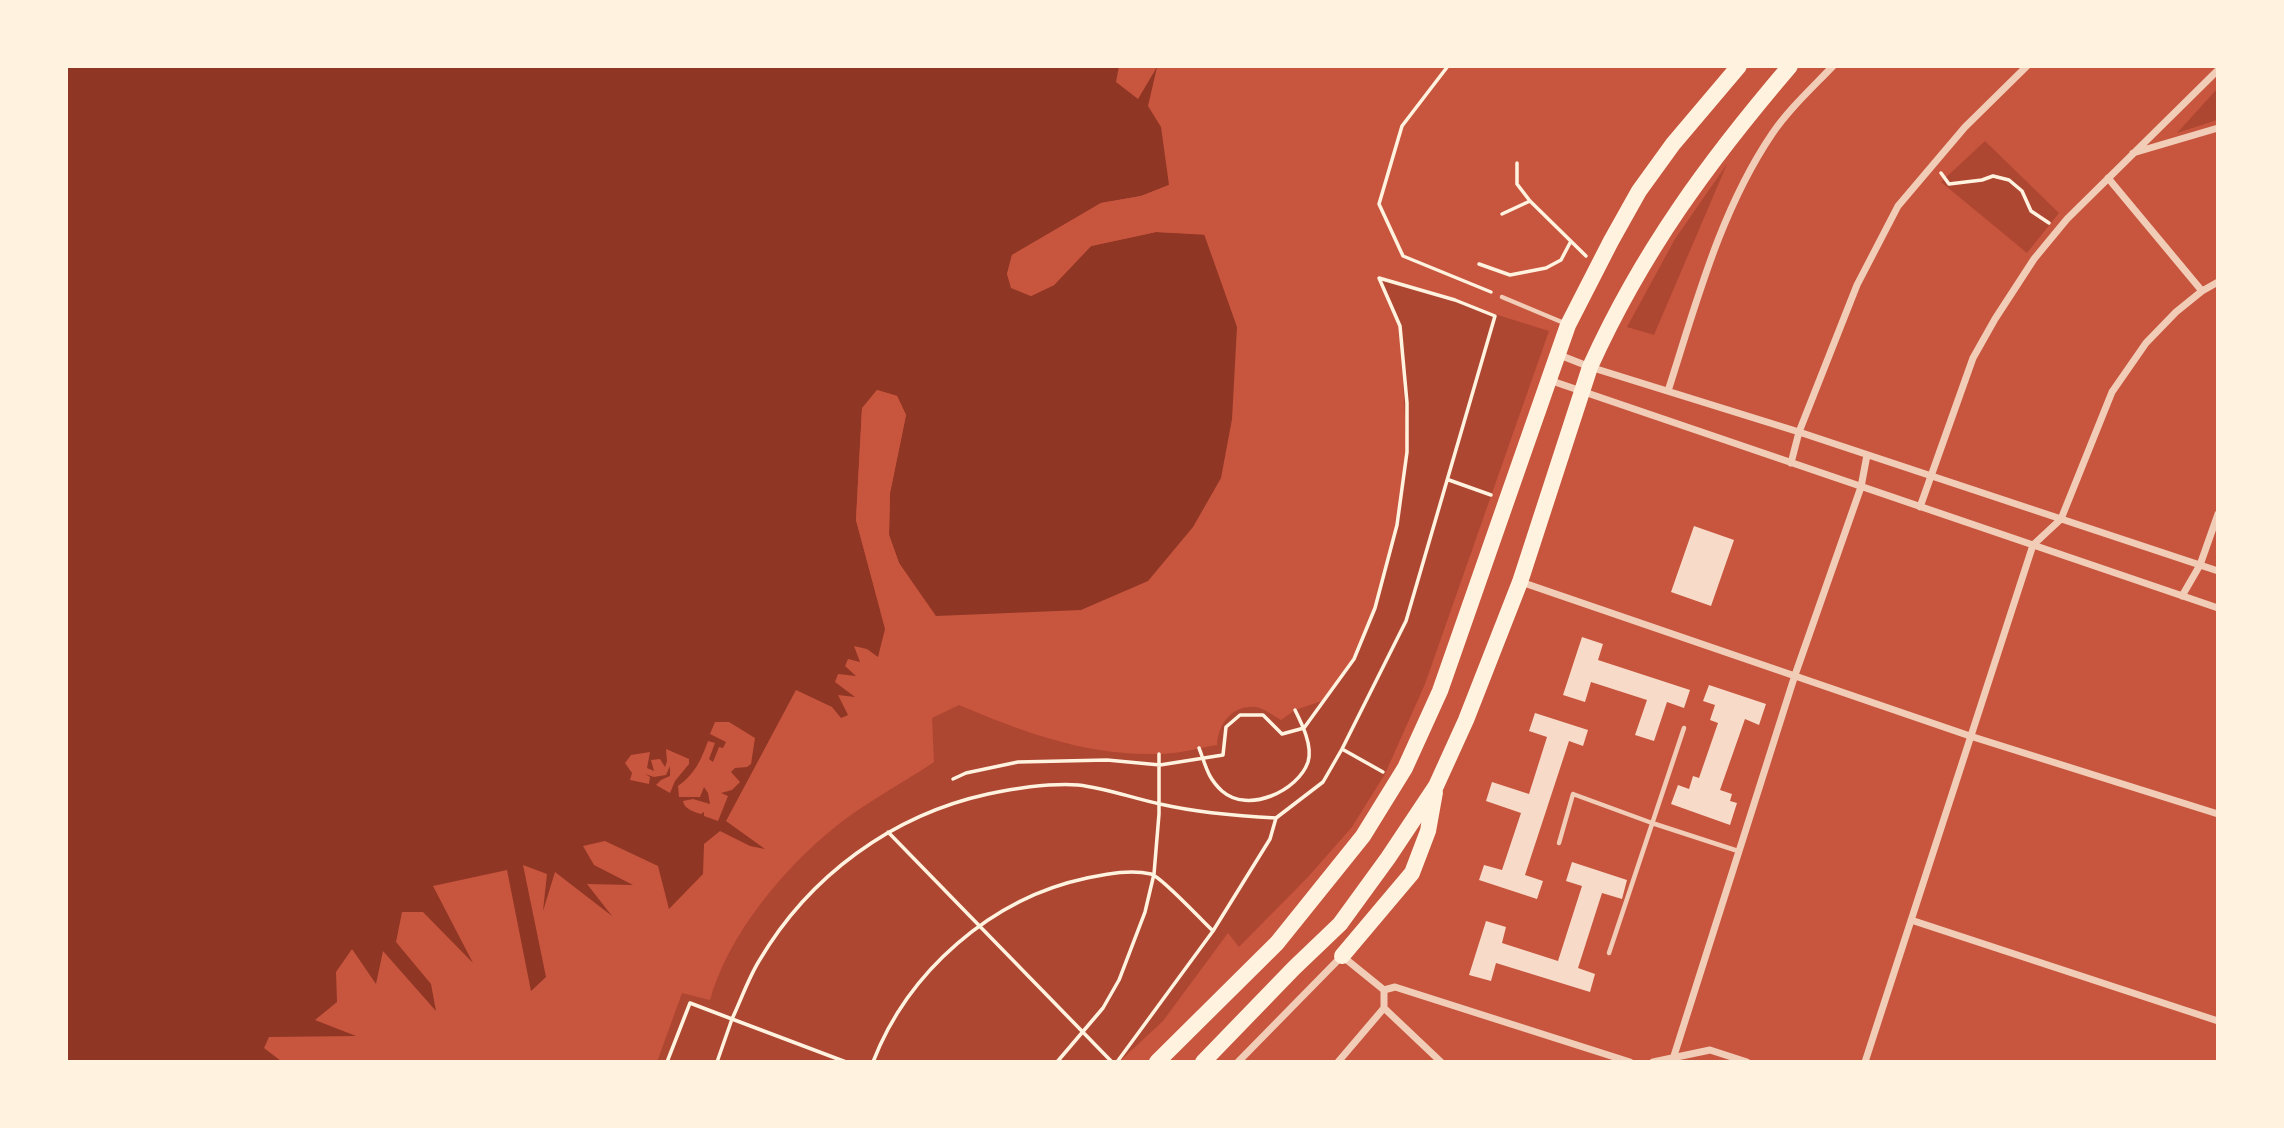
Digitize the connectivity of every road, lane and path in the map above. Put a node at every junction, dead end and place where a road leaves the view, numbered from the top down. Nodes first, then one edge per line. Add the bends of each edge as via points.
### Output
1 (1448, 66) edge
2 (1739, 66) edge
3 (1790, 66) edge
4 (1833, 66) edge
5 (2026, 66) edge
6 (2217, 70) edge
7 (2217, 128) edge
8 (2132, 153) junction
9 (1517, 163) dead end
10 (1934, 163) junction
11 (2108, 178) junction
12 (1530, 201) junction
13 (1502, 214) dead end
14 (2057, 230) junction
15 (1571, 241) junction
16 (1592, 246) dead end
17 (1586, 256) junction
18 (1479, 264) dead end
19 (1581, 267) dead end
20 (2217, 282) edge
21 (2202, 291) junction
22 (1502, 297) joint
23 (1568, 325) junction
24 (1557, 354) junction
25 (1590, 367) junction
26 (1549, 380) junction
27 (1668, 391) junction
28 (1582, 392) junction
29 (1799, 432) junction
30 (1867, 455) junction
31 (1791, 463) junction
32 (1931, 476) junction
33 (1449, 480) junction
34 (1861, 487) junction
35 (1487, 505) dead end
36 (1920, 507) junction
37 (2217, 514) edge
38 (2061, 519) junction
39 (2033, 545) junction
40 (2200, 565) junction
41 (2217, 571) edge
42 (1520, 582) junction
43 (2182, 596) junction
44 (2217, 608) edge
45 (1795, 676) junction
46 (1295, 710) dead end
47 (1304, 728) junction
48 (1684, 728) dead end
49 (1970, 736) junction
50 (1199, 748) dead end
51 (1342, 749) junction
52 (1160, 754) dead end
53 (1203, 758) junction
54 (1160, 765) junction
55 (1388, 767) dead end
56 (953, 779) dead end
57 (1436, 786) junction
58 (1160, 804) junction
59 (2217, 814) edge
60 (1276, 818) junction
61 (1652, 823) junction
62 (888, 832) junction
63 (1559, 843) dead end
64 (1738, 851) junction
65 (1154, 874) junction
66 (1911, 920) junction
67 (979, 926) junction
68 (1213, 931) junction
69 (1609, 953) dead end
70 (1342, 956) junction
71 (1384, 990) junction
72 (1384, 1008) junction
73 (732, 1018) junction
74 (2217, 1021) edge
75 (1083, 1033) junction
76 (1673, 1060) edge
77 (667, 1062) edge
78 (717, 1062) edge
79 (846, 1062) edge
80 (873, 1062) edge
81 (1056, 1062) edge
82 (1114, 1062) edge
83 (1157, 1062) edge
84 (1203, 1062) edge
85 (1238, 1062) edge
86 (1338, 1062) edge
87 (1441, 1062) edge
88 (1630, 1062) edge
89 (1654, 1062) edge
90 (1747, 1062) edge
91 (1865, 1062) edge

1 - 22 path via 1402,126 1379,204 1403,257
2 - 23 highway via 1639,191
3 - 25 highway via 1675,212 1625,295
4 - 27 street via 1773,133 1738,193
5 - 10 street
6 - 8 street
7 - 8 street
8 - 11 street
9 - 12 path via 1517,184
10 - 14 path via 1949,184 1993,176 2009,180 2022,191 2031,211
10 - 29 street via 1898,206 1875,246
11 - 14 street
11 - 21 street
12 - 13 path
12 - 15 path
14 - 32 street via 1973,358
15 - 17 path
15 - 18 path via 1561,260 1546,268 1510,275
16 - 17 path
17 - 19 path
20 - 21 street
21 - 38 street via 2146,343 2112,392
22 - 23 lane
23 - 24 highway
24 - 25 street
24 - 26 highway
25 - 27 street
25 - 28 highway
26 - 28 street
26 - 83 highway via 1440,691 1405,768 1363,836 1277,943
27 - 29 street
28 - 31 street
28 - 42 highway
29 - 30 street
29 - 31 street
30 - 32 street
30 - 34 street
31 - 34 street
32 - 36 street
32 - 38 street
33 - 35 path via 1491,495
33 - 47 path via 1495,316 1379,278 1399,326 1407,402 1407,452 1396,525 1375,608 1354,659
33 - 51 path via 1406,621
34 - 36 street
34 - 45 street
36 - 39 street
37 - 40 street
38 - 39 street
38 - 40 street
39 - 43 street
39 - 49 street
40 - 41 street
40 - 43 street
42 - 45 street
42 - 57 highway
43 - 44 street
45 - 49 street
45 - 64 street
46 - 47 path
47 - 53 path via 1282,734 1263,715 1240,715 1226,727 1223,755
47 - 53 path via 1309,759 1300,779 1275,794 1250,801 1224,793 1208,774
48 - 61 lane
49 - 59 street
49 - 66 street
50 - 53 path
51 - 55 path via 1385,774
51 - 60 path via 1322,782
52 - 54 path
53 - 54 path
54 - 56 path via 1107,760 1018,762
54 - 58 path
57 - 70 highway via 1428,831 1412,873
57 - 84 highway via 1340,924
58 - 60 path via 1215,815
58 - 62 path via 1104,789 1042,786 956,801
58 - 65 path
60 - 68 path via 1270,839
61 - 63 lane via 1573,794
61 - 64 lane
61 - 69 lane
62 - 67 path
62 - 73 path via 833,872 790,917 759,961
64 - 76 street
65 - 67 path via 1108,873 1073,881 1010,905
65 - 68 path
65 - 75 path via 1119,980
66 - 74 street
66 - 91 street
67 - 75 path
67 - 80 path via 912,990
68 - 82 path
70 - 71 street
70 - 85 street
71 - 72 street
71 - 88 street via 1395,987
72 - 86 street
72 - 87 street
73 - 77 path via 690,1003
73 - 78 path
73 - 79 path
75 - 81 path
75 - 82 path
76 - 89 street
76 - 90 street via 1710,1050

